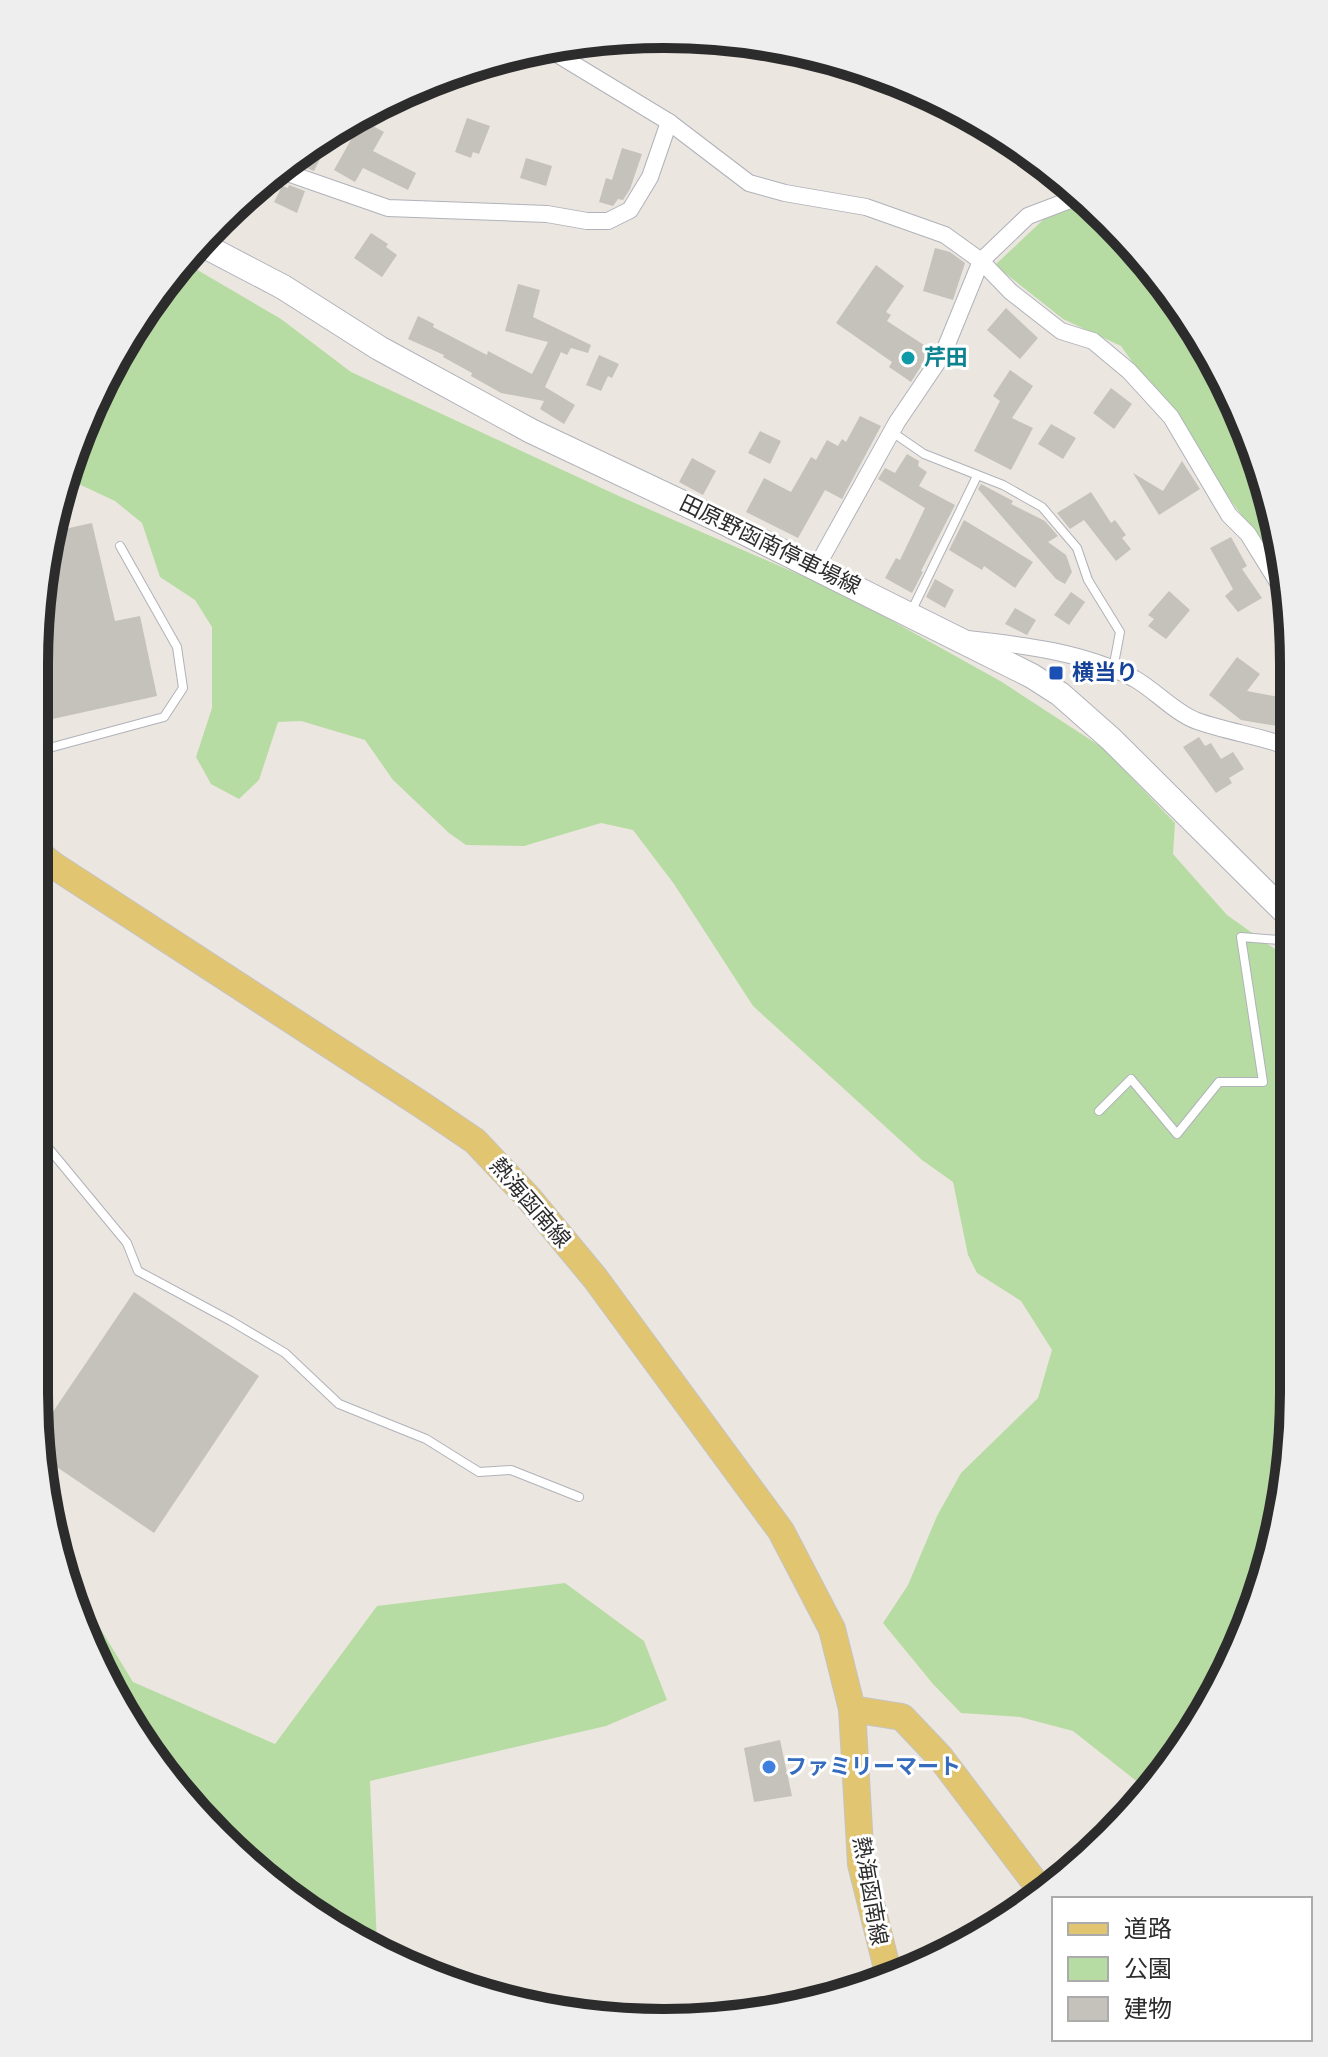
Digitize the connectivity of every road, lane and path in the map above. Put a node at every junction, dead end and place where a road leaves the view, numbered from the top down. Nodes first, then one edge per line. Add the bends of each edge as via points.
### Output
1 (562, 57) edge
2 (669, 122) junction
3 (290, 174) edge
4 (1069, 200) edge
5 (210, 249) edge
6 (981, 261) junction
7 (892, 431) junction
8 (977, 476) junction
9 (120, 546) dead end
10 (816, 568) junction
11 (1273, 575) edge
12 (910, 614) junction
13 (958, 637) junction
14 (1113, 669) junction
15 (1280, 743) edge
16 (48, 748) edge
17 (48, 861) edge
18 (1280, 907) edge
19 (1280, 940) edge
20 (1099, 1111) dead end
21 (48, 1148) edge
22 (579, 1497) dead end
23 (852, 1709) junction
24 (1036, 1884) edge
25 (884, 1968) edge

1 - 2 street
2 - 3 street via 650,177 630,210 608,221 388,208
2 - 6 street via 749,183 920,224
4 - 6 street via 1028,216
5 - 10 main road, 田原野函南停車場線 via 531,431
6 - 7 street via 943,354
6 - 11 street via 1061,331 1093,341 1129,371 1171,417 1229,515
7 - 8 lane via 924,454
7 - 10 street
8 - 12 lane
8 - 14 lane via 1042,507 1077,548 1088,580 1120,632
9 - 16 lane via 177,647 183,688 164,717
10 - 12 main road, 田原野函南停車場線
12 - 13 main road, 田原野函南停車場線
13 - 14 street via 1054,651
13 - 18 main road, 田原野函南停車場線 via 1060,694
14 - 15 street via 1194,720
17 - 23 main road, 熱海函南線 via 475,1141 595,1278 781,1531 832,1629
19 - 20 lane via 1241,937 1263,1082 1219,1082 1177,1134 1131,1079
21 - 22 lane via 127,1243 138,1271 285,1353 339,1404 426,1439 479,1472 511,1470
23 - 24 main road via 902,1717 940,1757
23 - 25 main road, 熱海函南線 via 861,1864

